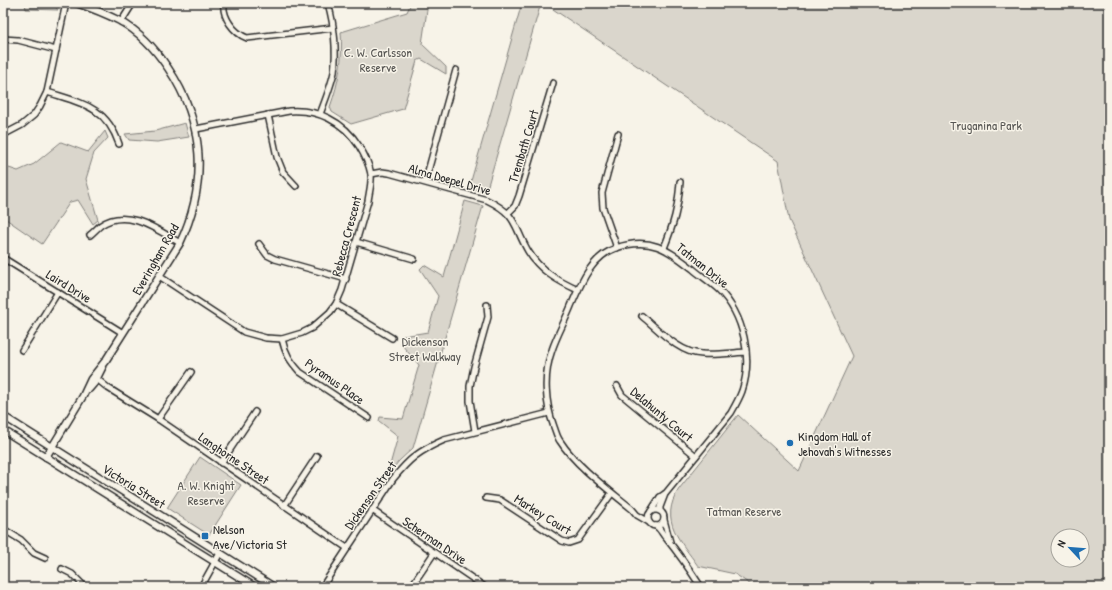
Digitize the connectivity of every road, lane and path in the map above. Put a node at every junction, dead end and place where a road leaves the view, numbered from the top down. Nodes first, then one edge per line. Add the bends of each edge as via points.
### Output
1 (66, 3) edge
2 (76, 3) edge
3 (133, 3) edge
4 (224, 3) edge
5 (328, 3) edge
6 (121, 22) junction
7 (334, 28) junction
8 (3, 39) edge
9 (56, 50) junction
10 (456, 70) dead end
11 (553, 83) dead end
12 (47, 92) junction
13 (320, 114) junction
14 (268, 115) junction
15 (196, 129) junction
16 (618, 134) dead end
17 (3, 135) edge
18 (119, 144) dead end
19 (371, 174) junction
20 (425, 182) junction
21 (680, 182) dead end
22 (296, 186) dead end
23 (508, 213) junction
24 (90, 235) dead end
25 (356, 242) junction
26 (180, 243) junction
27 (259, 244) dead end
28 (617, 248) junction
29 (664, 248) junction
30 (3, 258) edge
31 (414, 259) dead end
32 (159, 276) junction
33 (346, 279) junction
34 (578, 290) junction
35 (58, 292) junction
36 (336, 304) junction
37 (487, 305) dead end
38 (642, 316) dead end
39 (124, 333) junction
40 (392, 338) dead end
41 (282, 339) junction
42 (22, 350) dead end
43 (746, 352) junction
44 (190, 372) dead end
45 (95, 379) junction
46 (617, 386) dead end
47 (255, 412) dead end
48 (549, 413) junction
49 (3, 416) edge
50 (369, 418) dead end
51 (158, 420) junction
52 (3, 430) edge
53 (475, 431) junction
54 (51, 447) junction
55 (46, 456) junction
56 (317, 456) dead end
57 (696, 456) junction
58 (221, 463) junction
59 (612, 493) junction
60 (666, 493) junction
61 (486, 498) dead end
62 (284, 506) junction
63 (372, 510) junction
64 (632, 510) junction
65 (660, 511) junction
66 (650, 512) junction
67 (664, 520) junction
68 (649, 522) junction
69 (656, 526) junction
70 (3, 529) edge
71 (670, 543) junction
72 (347, 548) junction
73 (220, 553) junction
74 (434, 553) junction
75 (45, 558) dead end
76 (215, 562) junction
77 (62, 570) dead end
78 (85, 587) edge
79 (201, 587) edge
80 (255, 587) edge
81 (274, 587) edge
82 (322, 587) edge
83 (411, 587) edge
84 (485, 587) edge
85 (701, 587) edge

1 - 9 street
2 - 6 street, Everingham Road
3 - 6 street
4 - 7 street via 224,13 235,30 247,38
5 - 7 street
6 - 15 street, Everingham Road via 158,53 178,83
7 - 13 street via 334,73
8 - 9 street via 18,40
9 - 12 street
10 - 20 street
11 - 23 street, Trembath Court via 520,196
12 - 17 street via 34,115 22,126
12 - 18 street via 85,104 99,113 110,124
13 - 14 street, Rebecca Crescent via 298,111
13 - 19 street, Rebecca Crescent via 338,123 352,135 364,154
14 - 15 street, Rebecca Crescent
14 - 22 street via 276,157 283,172
15 - 26 street, Everingham Road via 200,162 198,182 195,203
16 - 28 street via 602,193 603,208
19 - 20 street, Alma Doepel Drive via 389,173
19 - 25 street, Rebecca Crescent via 368,201
20 - 23 street, Alma Doepel Drive via 487,200
21 - 29 street via 677,211
23 - 34 street, Alma Doepel Drive via 535,260 551,276
24 - 26 street via 102,224 114,219 131,219 148,225
25 - 31 street
25 - 33 street, Rebecca Crescent
26 - 32 street, Everingham Road
27 - 33 street via 267,255 275,259
28 - 29 street, Tatman Drive via 639,243
28 - 34 street, Tatman Drive via 605,253 596,261
29 - 43 street, Tatman Drive via 718,290 729,302 737,318
30 - 35 street, Laird Drive
32 - 39 street, Everingham Road
32 - 41 street, Rebecca Crescent via 244,332
33 - 36 street, Rebecca Crescent
34 - 48 street, Tatman Drive via 551,351 546,375
35 - 39 street, Laird Drive
35 - 42 street
36 - 40 street
36 - 41 street, Rebecca Crescent via 312,328
37 - 53 street via 488,316 470,386
38 - 43 street via 670,340 692,353
39 - 45 street, Everingham Road
41 - 50 street, Pyramus Place via 284,350 300,372
43 - 57 street, Tatman Drive via 745,378 739,400
44 - 51 street
45 - 51 street, Langhorne Street
45 - 54 street, Everingham Road
46 - 57 street, Delahunty Court via 622,395
47 - 58 street
48 - 53 street, Dickenson Street
48 - 59 street, Tatman Drive via 559,440 576,461
49 - 54 street, Victoria Street
51 - 58 street, Langhorne Street
52 - 55 street, Victoria Street
53 - 63 street, Dickenson Street via 444,440 415,455 406,463
54 - 55 street, Everingham Road
54 - 73 street, Victoria Street
55 - 76 street, Victoria Street
56 - 62 street
57 - 60 street, Tatman Drive
58 - 62 street, Langhorne Street
59 - 61 street, Markey Court via 578,540 569,544 500,500
59 - 64 street, Tatman Drive
60 - 65 street, Tatman Drive
60 - 66 street, Tatman Drive via 660,497
62 - 72 street, Langhorne Street
63 - 72 street, Dickenson Street
63 - 74 street, Scherman Drive
64 - 66 street via 642,514
64 - 68 street, Tatman Drive
65 - 66 street
65 - 67 street via 664,515
66 - 68 street
67 - 69 street
67 - 71 street
68 - 69 street
69 - 71 street
70 - 75 street via 21,540 34,553
71 - 85 street
72 - 82 street, Dickenson Street
73 - 76 street
73 - 81 street, Victoria Street
74 - 83 street
74 - 84 street, Scherman Drive
76 - 79 street
76 - 80 street, Victoria Street
77 - 78 street via 72,574

